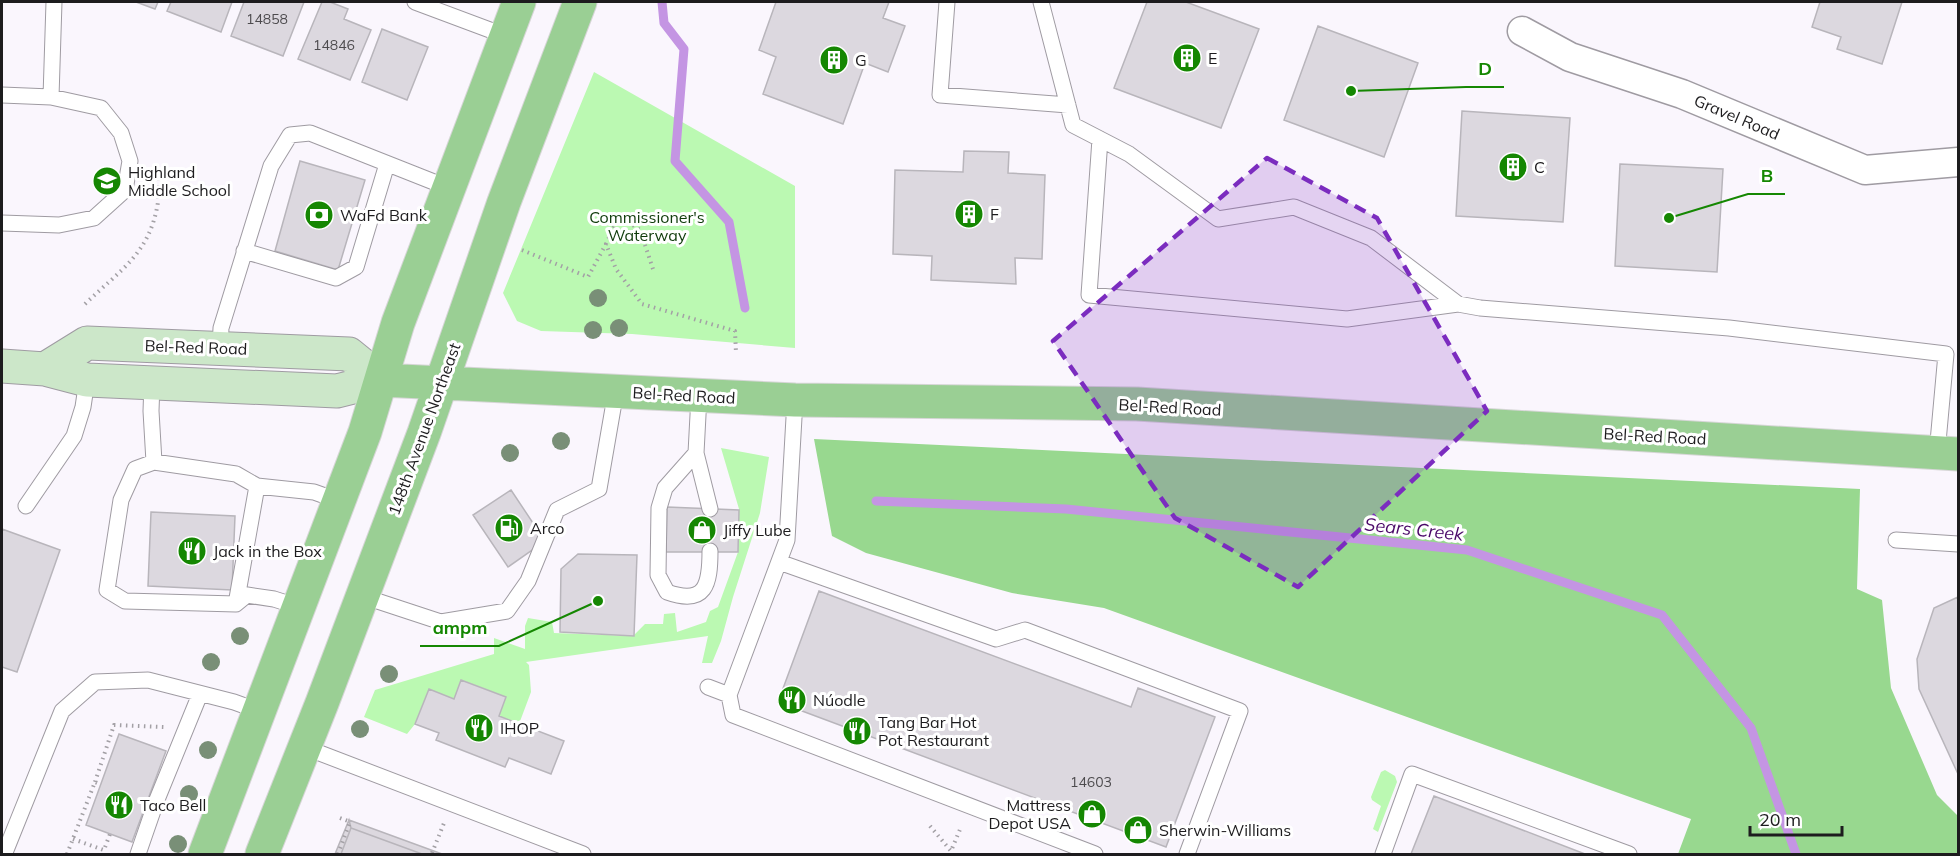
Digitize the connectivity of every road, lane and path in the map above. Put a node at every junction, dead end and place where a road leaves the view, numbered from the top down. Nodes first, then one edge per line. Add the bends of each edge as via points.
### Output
1 (54, 2) edge
2 (415, 2) edge
3 (519, 2) edge
4 (580, 2) edge
5 (947, 2) edge
6 (1041, 2) edge
7 (1522, 31) dead end
8 (506, 36) junction
9 (2, 95) edge
10 (51, 97) junction
11 (1068, 105) junction
12 (1100, 139) junction
13 (150, 161) dead end
14 (1959, 162) edge
15 (387, 165) junction
16 (449, 188) junction
17 (2, 223) edge
18 (606, 244) junction
19 (522, 250) dead end
20 (244, 251) junction
21 (653, 269) dead end
22 (85, 304) dead end
23 (1458, 304) junction
24 (220, 348) junction
25 (736, 353) dead end
26 (1952, 354) edge
27 (2, 366) edge
28 (45, 369) junction
29 (87, 380) junction
30 (381, 380) junction
31 (152, 383) junction
32 (442, 384) junction
33 (615, 391) junction
34 (699, 396) junction
35 (795, 400) junction
36 (696, 453) junction
37 (1948, 453) edge
38 (154, 462) junction
39 (257, 486) junction
40 (339, 501) junction
41 (26, 506) dead end
42 (710, 509) dead end
43 (1896, 540) dead end
44 (1959, 544) edge
45 (710, 551) dead end
46 (779, 562) junction
47 (362, 596) junction
48 (236, 604) junction
49 (299, 607) junction
50 (708, 687) dead end
51 (200, 694) junction
52 (729, 695) junction
53 (259, 711) junction
54 (185, 731) junction
55 (304, 747) junction
56 (340, 818) dead end
57 (930, 826) dead end
58 (442, 828) dead end
59 (110, 834) dead end
60 (73, 839) junction
61 (2, 851) edge
62 (951, 851) dead end
63 (432, 853) edge
64 (67, 855) edge
65 (138, 855) edge
66 (205, 855) edge
67 (262, 855) edge
68 (338, 855) edge
69 (583, 855) edge
70 (1095, 855) edge
71 (1186, 855) edge
72 (1383, 855) edge
73 (1629, 855) edge

1 - 10 lane
2 - 8 lane
3 - 8 main road
4 - 32 main road, 148th Avenue Northeast via 504,202
5 - 11 lane via 940,95
6 - 11 lane
7 - 14 street, Gravel Road via 1570,57 1682,94 1865,170
8 - 16 main road
9 - 10 lane
10 - 17 lane via 101,108 121,133 130,161 125,190 94,218 59,225
11 - 12 lane via 1072,125
12 - 23 lane via 1129,154 1218,219 1294,207 1371,238
12 - 23 lane via 1089,295 1347,319
13 - 22 path via 158,173 159,197 147,240 117,276
15 - 16 lane
15 - 20 lane via 356,267 336,278
15 - 20 lane via 310,134 290,135 271,166
16 - 30 main road via 398,323
18 - 19 path via 588,277
18 - 21 path via 619,216 640,230
18 - 25 path via 616,269 642,304 735,331
20 - 24 lane via 221,328
23 - 26 lane via 1729,328
24 - 28 main road, Bel-Red Road via 87,343
24 - 30 main road, Bel-Red Road via 349,354
26 - 37 lane
27 - 28 main road, Bel-Red Road
28 - 29 main road, Bel-Red Road
29 - 31 main road, Bel-Red Road
29 - 41 lane via 74,436
30 - 31 main road, Bel-Red Road via 337,391
30 - 32 main road, Bel-Red Road
30 - 40 main road
31 - 38 lane
32 - 33 main road, Bel-Red Road
32 - 47 main road, 148th Avenue Northeast
33 - 34 main road, Bel-Red Road
33 - 47 lane via 599,489 556,510 528,582 507,611 441,622
34 - 35 main road, Bel-Red Road
34 - 36 lane
35 - 37 main road, Bel-Red Road via 1137,404
35 - 46 lane via 787,540
36 - 42 lane
36 - 45 lane via 665,488 659,508 658,575 667,592 695,596 706,586
38 - 39 lane via 236,474
38 - 48 lane via 135,469 121,500 107,590 125,601
39 - 40 lane via 314,492
39 - 48 lane
40 - 49 main road
43 - 44 lane
46 - 52 lane
46 - 71 lane via 996,639 1025,630 1240,711
47 - 55 main road, 148th Avenue Northeast
48 - 49 lane via 247,595
49 - 53 main road
50 - 52 lane
51 - 53 lane
51 - 54 lane
51 - 61 lane via 148,680 94,682 62,711 6,850
52 - 70 lane via 733,715
53 - 66 main road
54 - 60 path via 114,725 98,783
54 - 65 lane
55 - 67 main road, 148th Avenue Northeast
55 - 69 lane
56 - 68 path via 349,822
57 - 62 path
58 - 63 path
59 - 60 path via 104,850
60 - 64 path
72 - 73 lane via 1412,774

